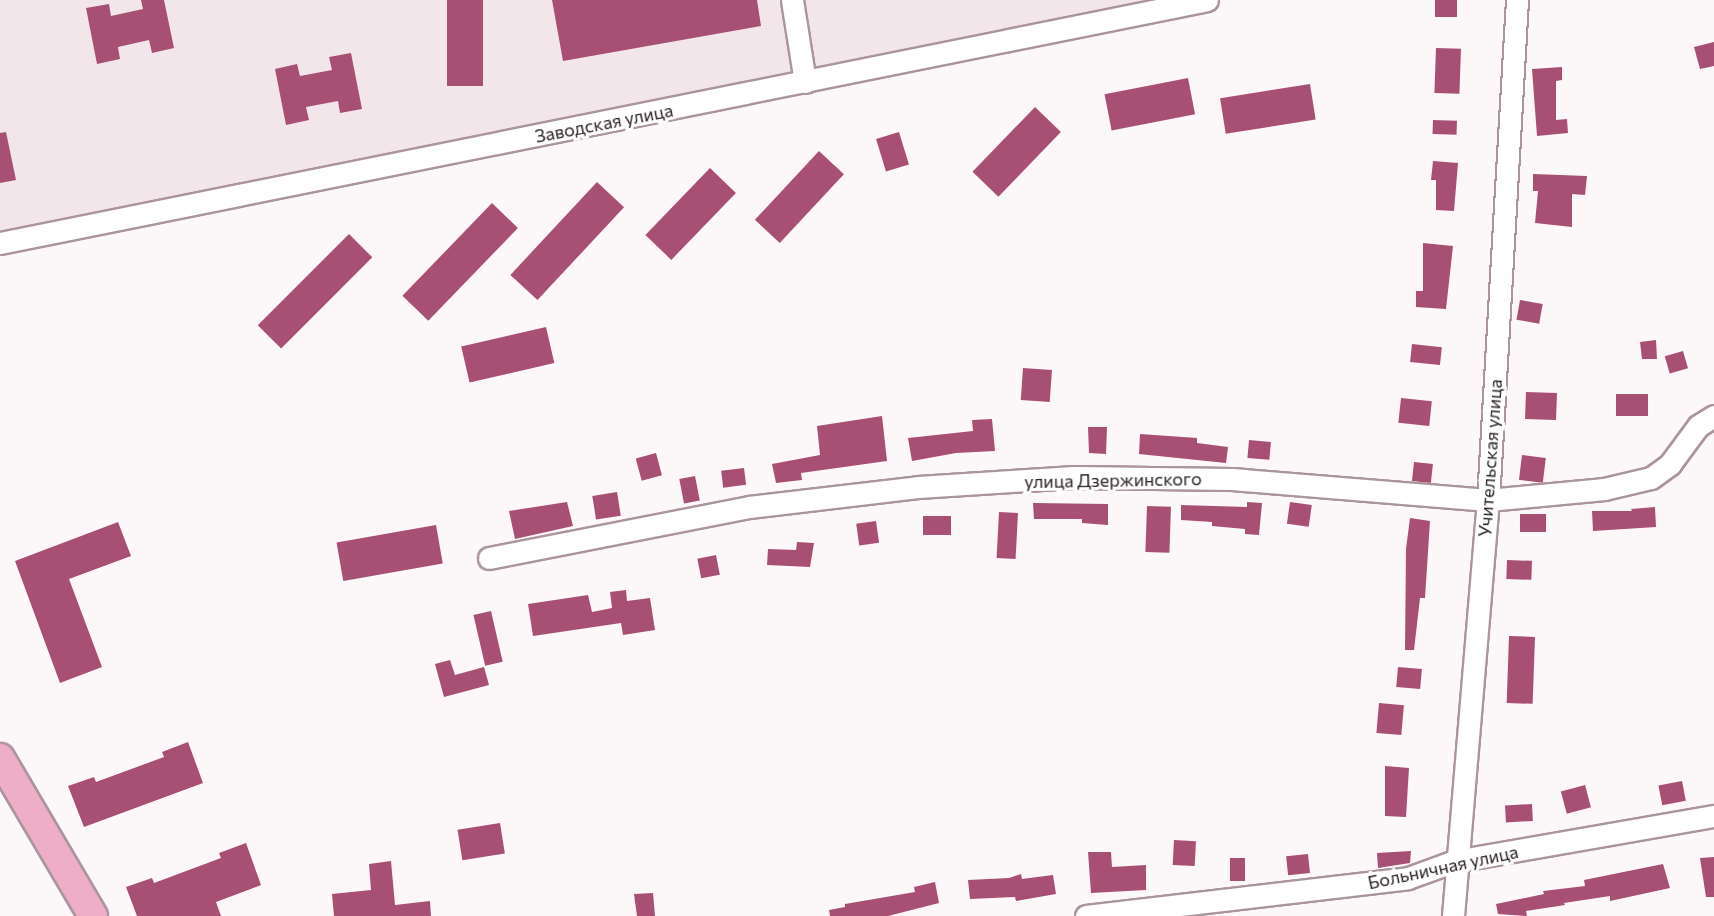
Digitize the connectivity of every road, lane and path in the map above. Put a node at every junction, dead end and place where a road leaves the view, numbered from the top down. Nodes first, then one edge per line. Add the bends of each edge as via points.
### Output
1 (792, 0) edge
2 (1207, 0) edge
3 (1517, 0) edge
4 (805, 82) junction
5 (0, 243) edge
6 (1714, 416) edge
7 (1488, 500) junction
8 (489, 558) dead end
9 (0, 758) edge
10 (1714, 816) edge
11 (1455, 861) junction
12 (93, 916) edge
13 (1086, 916) edge
14 (1453, 916) edge

1 - 4 street
2 - 4 street, Заводская улица
3 - 7 street, Учительская улица
4 - 5 street, Заводская улица
6 - 7 street, улица Дзержинского via 1698,426 1670,464 1651,478 1604,489
7 - 8 street, улица Дзержинского via 1232,479 1074,477 918,487 748,507
7 - 11 street, Учительская улица
9 - 12 main road
10 - 11 street, Больничная улица
11 - 13 street, Больничная улица via 1408,878
11 - 14 street, Учительская улица

